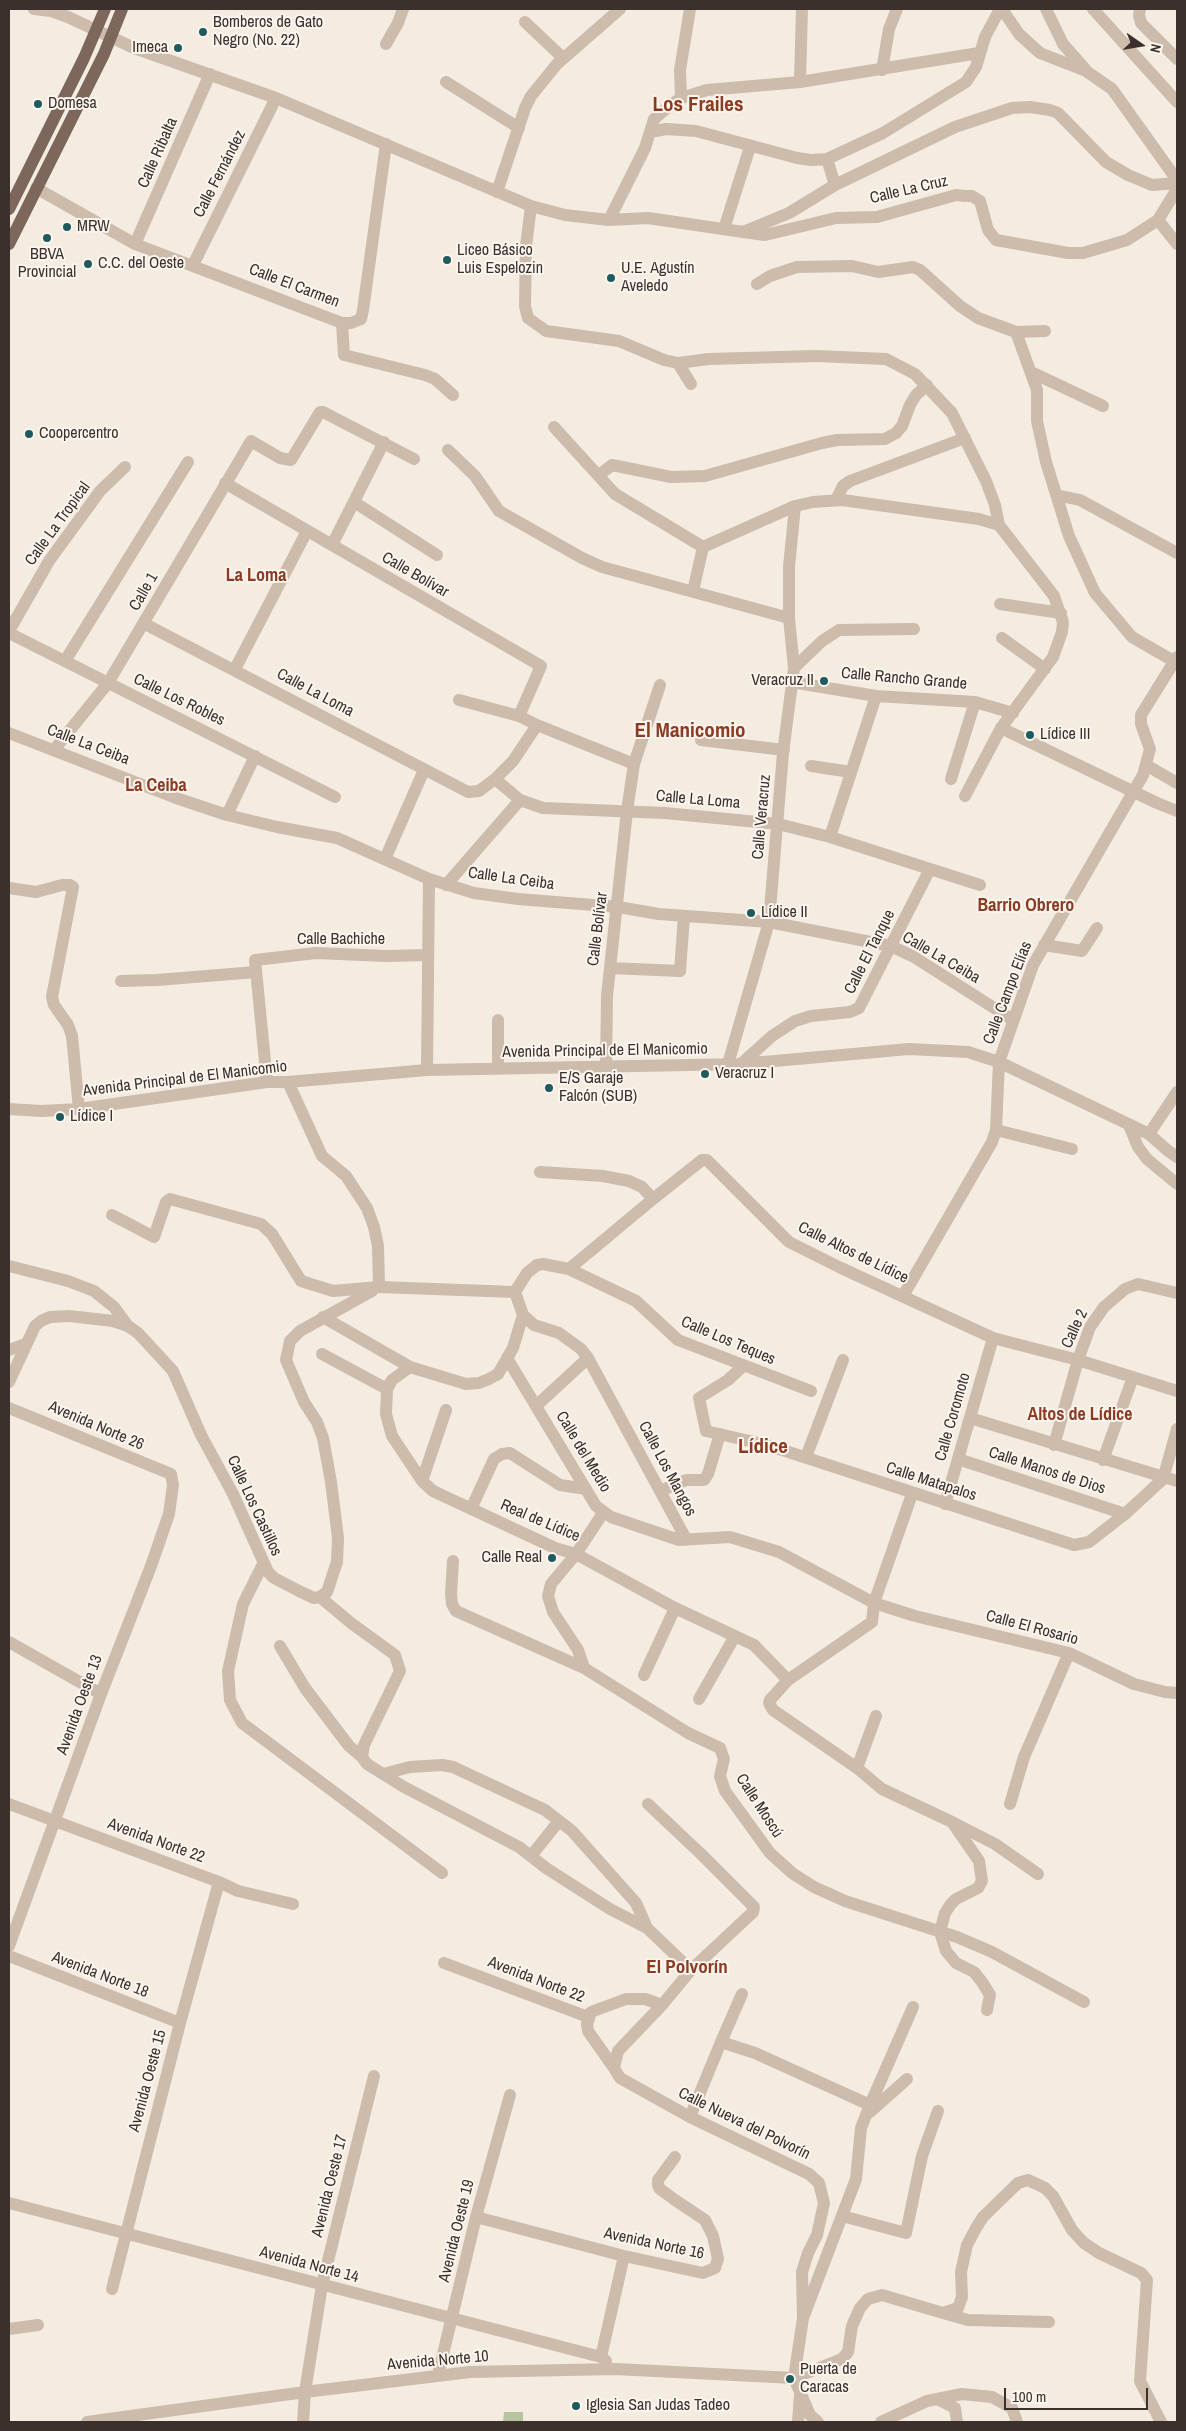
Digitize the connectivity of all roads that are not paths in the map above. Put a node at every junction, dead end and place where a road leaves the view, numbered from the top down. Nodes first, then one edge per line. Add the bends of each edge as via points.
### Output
1 (34, 9) edge
2 (106, 9) edge
3 (122, 9) edge
4 (403, 9) edge
5 (620, 9) edge
6 (688, 9) edge
7 (802, 9) edge
8 (897, 9) edge
9 (1001, 9) edge
10 (1046, 9) edge
11 (1094, 9) edge
12 (1140, 9) edge
13 (525, 22) dead end
14 (97, 31) junction
15 (112, 37) junction
16 (386, 44) dead end
17 (979, 53) junction
18 (563, 58) junction
19 (1177, 60) edge
20 (882, 70) junction
21 (1086, 71) junction
22 (210, 74) junction
23 (446, 82) dead end
24 (800, 82) junction
25 (276, 98) junction
26 (681, 98) junction
27 (1177, 102) edge
28 (519, 128) junction
29 (650, 132) junction
30 (386, 144) junction
31 (750, 147) junction
32 (827, 158) junction
33 (1177, 180) edge
34 (1177, 183) edge
35 (835, 185) junction
36 (36, 188) junction
37 (1177, 189) edge
38 (497, 192) junction
39 (530, 206) junction
40 (9, 209) edge
41 (609, 220) junction
42 (1158, 220) junction
43 (724, 229) junction
44 (743, 232) junction
45 (9, 244) edge
46 (135, 244) junction
47 (1177, 244) edge
48 (193, 265) junction
49 (757, 284) dead end
50 (342, 323) junction
51 (1045, 331) dead end
52 (1016, 332) junction
53 (678, 362) junction
54 (1031, 372) junction
55 (691, 384) dead end
56 (927, 385) junction
57 (453, 395) dead end
58 (1103, 406) dead end
59 (554, 427) dead end
60 (965, 438) junction
61 (384, 442) junction
62 (448, 450) dead end
63 (414, 459) dead end
64 (188, 462) dead end
65 (125, 467) dead end
66 (599, 476) junction
67 (225, 483) junction
68 (1056, 495) junction
69 (836, 500) junction
70 (354, 502) junction
71 (795, 506) junction
72 (999, 525) junction
73 (307, 531) junction
74 (332, 545) junction
75 (703, 547) junction
76 (1177, 553) edge
77 (437, 555) dead end
78 (693, 591) junction
79 (1000, 604) dead end
80 (1061, 613) junction
81 (789, 618) junction
82 (145, 624) junction
83 (914, 629) dead end
84 (9, 632) edge
85 (1002, 638) dead end
86 (65, 661) junction
87 (1176, 661) edge
88 (794, 668) junction
89 (234, 669) junction
90 (1045, 669) junction
91 (791, 682) junction
92 (108, 683) junction
93 (660, 685) dead end
94 (876, 696) junction
95 (459, 700) dead end
96 (974, 702) junction
97 (1013, 713) junction
98 (519, 716) junction
99 (537, 725) junction
100 (1001, 728) junction
101 (9, 733) edge
102 (701, 740) dead end
103 (54, 750) junction
104 (784, 750) junction
105 (255, 756) junction
106 (634, 764) junction
107 (1146, 765) junction
108 (811, 766) dead end
109 (424, 770) junction
110 (851, 772) junction
111 (951, 779) dead end
112 (495, 780) junction
113 (1177, 783) edge
114 (1134, 792) junction
115 (965, 796) dead end
116 (335, 797) dead end
117 (520, 800) junction
118 (627, 811) junction
119 (1177, 811) edge
120 (227, 815) junction
121 (778, 824) junction
122 (830, 837) junction
123 (385, 859) junction
124 (930, 869) junction
125 (430, 879) junction
126 (446, 885) junction
127 (980, 886) dead end
128 (9, 888) edge
129 (618, 907) junction
130 (684, 916) junction
131 (769, 922) junction
132 (1097, 928) dead end
133 (1044, 945) junction
134 (891, 946) junction
135 (428, 955) junction
136 (256, 966) junction
137 (610, 968) junction
138 (121, 981) dead end
139 (498, 1020) dead end
140 (1012, 1020) junction
141 (999, 1062) junction
142 (734, 1064) junction
143 (606, 1068) junction
144 (498, 1069) junction
145 (427, 1070) junction
146 (267, 1082) junction
147 (288, 1082) junction
148 (1177, 1092) edge
149 (79, 1108) junction
150 (9, 1109) edge
151 (1129, 1125) junction
152 (996, 1130) junction
153 (1149, 1134) junction
154 (1072, 1149) dead end
155 (1177, 1156) edge
156 (540, 1172) dead end
157 (1177, 1184) edge
158 (653, 1199) junction
159 (112, 1215) dead end
160 (9, 1266) edge
161 (569, 1269) junction
162 (379, 1287) junction
163 (515, 1292) junction
164 (1177, 1293) edge
165 (903, 1296) junction
166 (523, 1315) junction
167 (323, 1317) junction
168 (128, 1326) junction
169 (993, 1338) junction
170 (26, 1344) junction
171 (9, 1350) edge
172 (322, 1354) dead end
173 (507, 1358) junction
174 (588, 1358) junction
175 (843, 1360) dead end
176 (1078, 1360) junction
177 (743, 1366) junction
178 (410, 1367) junction
179 (1133, 1377) junction
180 (9, 1382) edge
181 (387, 1389) junction
182 (811, 1391) dead end
183 (1177, 1391) edge
184 (536, 1406) junction
185 (9, 1408) edge
186 (446, 1410) dead end
187 (970, 1418) junction
188 (1177, 1429) edge
189 (720, 1434) junction
190 (1054, 1444) junction
191 (1175, 1447) edge
192 (806, 1457) junction
193 (958, 1459) junction
194 (1103, 1460) junction
195 (171, 1474) joint
196 (1163, 1479) junction
197 (422, 1481) junction
198 (1177, 1482) edge
199 (586, 1489) junction
200 (660, 1491) junction
201 (912, 1494) junction
202 (945, 1504) junction
203 (471, 1510) junction
204 (603, 1513) junction
205 (1125, 1514) junction
206 (686, 1539) junction
207 (576, 1554) junction
208 (453, 1561) dead end
209 (263, 1564) junction
210 (320, 1597) junction
211 (874, 1602) junction
212 (676, 1608) junction
213 (735, 1636) junction
214 (9, 1642) edge
215 (280, 1646) dead end
216 (1069, 1652) junction
217 (584, 1668) junction
218 (644, 1675) dead end
219 (788, 1680) junction
220 (1177, 1692) edge
221 (101, 1694) junction
222 (699, 1699) dead end
223 (876, 1716) dead end
224 (362, 1757) junction
225 (857, 1768) junction
226 (383, 1774) junction
227 (9, 1804) edge
228 (648, 1804) dead end
229 (1010, 1804) dead end
230 (55, 1821) junction
231 (559, 1821) junction
232 (952, 1822) junction
233 (532, 1856) junction
234 (442, 1873) dead end
235 (1038, 1874) dead end
236 (219, 1882) junction
237 (292, 1904) dead end
238 (647, 1928) junction
239 (940, 1932) junction
240 (9, 1946) edge
241 (9, 1956) edge
242 (444, 1963) dead end
243 (691, 1970) junction
244 (742, 1994) dead end
245 (1084, 2002) dead end
246 (662, 2005) junction
247 (913, 2007) dead end
248 (987, 2010) dead end
249 (588, 2018) junction
250 (180, 2023) junction
251 (721, 2042) junction
252 (614, 2068) junction
253 (374, 2076) dead end
254 (907, 2079) dead end
255 (510, 2095) dead end
256 (868, 2110) junction
257 (938, 2111) dead end
258 (690, 2117) junction
259 (675, 2157) dead end
260 (9, 2203) edge
261 (842, 2216) junction
262 (476, 2217) junction
263 (125, 2233) junction
264 (624, 2256) junction
265 (322, 2285) junction
266 (112, 2289) dead end
267 (943, 2313) junction
268 (803, 2318) junction
269 (451, 2319) junction
270 (1049, 2322) dead end
271 (38, 2325) dead end
272 (9, 2329) edge
273 (602, 2357) junction
274 (615, 2369) junction
275 (438, 2375) junction
276 (794, 2378) junction
277 (305, 2392) junction
278 (800, 2392) junction
279 (936, 2398) junction
280 (88, 2422) edge
281 (303, 2422) edge
282 (798, 2422) edge
283 (818, 2422) edge
284 (881, 2422) edge
285 (957, 2422) edge
286 (1017, 2422) edge
287 (1161, 2422) edge

1 - 14 street via 51,11
2 - 14 main road
3 - 15 main road
4 - 16 street
5 - 18 street
6 - 26 street via 680,70
7 - 24 street
8 - 20 street via 889,29
9 - 17 street
9 - 21 street via 1019,34 1040,53
10 - 21 street via 1063,44
11 - 27 street
12 - 19 street via 1141,22
13 - 18 street
14 - 15 street
14 - 40 main road
15 - 22 street via 134,48
15 - 36 main road
17 - 20 street
17 - 32 street via 976,68 966,82 883,133
18 - 28 street via 531,96
20 - 24 street
21 - 33 street via 1119,96
22 - 25 street
22 - 46 street, Calle Ribalta
23 - 28 street
24 - 26 street via 707,90
25 - 30 street
25 - 48 street, Calle Fernández
26 - 29 street via 654,119
28 - 38 street
29 - 31 street via 666,129 696,131
29 - 41 street via 638,164
30 - 38 street
30 - 50 street, Calle El Carmen via 361,319
31 - 32 street via 811,160
31 - 43 street
32 - 35 street
34 - 35 street via 1152,185 1128,176 1106,162 1058,113 1030,107 1012,108 955,127
35 - 44 street via 790,213
36 - 45 main road
36 - 46 street, Calle El Carmen
37 - 42 street, Calle La Cruz
38 - 39 street
39 - 41 street via 565,215
39 - 53 street via 525,306 530,321 546,331 619,341 664,360
41 - 43 street via 648,218
42 - 44 street, Calle La Cruz via 1111,246 1068,253 996,240 988,230 980,201 972,196 956,195 877,217 836,218 765,235
42 - 47 street
43 - 44 street
46 - 48 street, Calle El Carmen
48 - 50 street, Calle El Carmen
49 - 52 street via 797,267 852,266 878,272 913,267 966,310
50 - 57 street via 344,355 425,375
51 - 52 street
52 - 54 street
53 - 55 street
53 - 56 street via 816,356 877,357 893,361
54 - 58 street
54 - 68 street via 1037,390 1037,421
56 - 60 street via 952,413
56 - 66 street via 913,400 902,426 885,439 822,443 705,476 671,477 612,466
59 - 66 street
60 - 69 street via 850,481 843,486
60 - 72 street via 986,481
61 - 63 street
61 - 67 street, Calle 1 via 321,411 291,460 280,458 251,441
61 - 70 street
62 - 78 street via 475,476 495,508 515,520 602,567
64 - 86 street
65 - 84 street, Calle La Tropical via 100,492 49,561
66 - 75 street via 626,502
67 - 73 street, Calle Bolívar
67 - 82 street, Calle 1
68 - 76 street via 1080,500
68 - 87 street via 1069,536 1095,593 1132,638
69 - 71 street
69 - 72 street via 979,518
70 - 74 street
70 - 77 street
71 - 75 street
71 - 81 street, Calle Veracruz via 789,567
72 - 80 street via 1045,582
73 - 74 street, Calle Bolívar
73 - 89 street
74 - 98 street, Calle Bolívar via 541,666
75 - 78 street
78 - 81 street
79 - 80 street
80 - 90 street via 1062,632
81 - 88 street, Calle Veracruz
82 - 89 street, Calle La Loma
82 - 92 street, Calle 1
83 - 88 street via 839,630 822,641
84 - 86 street, Calle Los Robles
85 - 90 street
86 - 92 street, Calle Los Robles
87 - 107 street, Calle Campo Elías via 1140,720 1150,749
88 - 91 street, Calle Veracruz
89 - 109 street, Calle La Loma
90 - 97 street
91 - 94 street, Calle Rancho Grande
91 - 104 street, Calle Veracruz
92 - 103 street, Calle 1
92 - 105 street, Calle Los Robles
93 - 106 street, Calle Bolívar
94 - 96 street, Calle Rancho Grande
94 - 110 street
95 - 98 street
96 - 97 street, Calle Rancho Grande
96 - 111 street
97 - 100 street
98 - 99 street
99 - 106 street
99 - 112 street, Calle La Loma via 511,764
100 - 114 street
100 - 115 street
101 - 103 street, Calle La Ceiba
102 - 104 street
103 - 120 street, Calle La Ceiba
104 - 121 street, Calle Veracruz
105 - 116 street, Calle Los Robles
105 - 120 street
106 - 118 street, Calle Bolívar
107 - 113 street
107 - 114 street, Calle Campo Elías
108 - 110 street
109 - 112 street, Calle La Loma via 468,792 478,791
109 - 123 street
110 - 122 street
112 - 117 street, Calle La Loma
114 - 119 street
114 - 133 street, Calle Campo Elías
117 - 118 street, Calle La Loma via 553,810
117 - 126 street
118 - 121 street, Calle La Loma
118 - 129 street, Calle Bolívar
120 - 123 street, Calle La Ceiba via 337,838
121 - 122 street, Calle La Loma
121 - 131 street, Calle Veracruz
122 - 124 street, Calle La Loma
123 - 125 street, Calle La Ceiba
124 - 127 street, Calle La Loma
124 - 134 street, Calle El Tanque
125 - 126 street, Calle La Ceiba
125 - 135 street
126 - 129 street, Calle La Ceiba via 518,899
128 - 149 street via 36,892 62,884 73,887 52,997 72,1036
129 - 130 street, Calle La Ceiba
129 - 137 street, Calle Bolívar
130 - 131 street, Calle La Ceiba
130 - 137 street via 680,971
131 - 134 street, Calle La Ceiba
131 - 142 street, Calle Veracruz
132 - 133 street via 1082,951
133 - 140 street, Calle Campo Elías
134 - 140 street, Calle La Ceiba
134 - 142 street, Calle El Tanque via 859,1008 795,1021
135 - 136 street, Calle Bachiche via 316,953
135 - 145 street
136 - 138 street, Calle Bachiche via 157,980
136 - 146 street
137 - 143 street, Calle Bolívar
139 - 144 street
140 - 141 street, Calle Campo Elías
141 - 142 street, Avenida Principal de El Manicomio via 968,1052 910,1049
141 - 151 street, Avenida Principal de El Manicomio
141 - 152 street, Calle Campo Elías
142 - 143 street, Avenida Principal de El Manicomio
143 - 144 street, Avenida Principal de El Manicomio
144 - 145 street, Avenida Principal de El Manicomio
145 - 147 street, Avenida Principal de El Manicomio
146 - 147 street, Avenida Principal de El Manicomio
146 - 149 street, Avenida Principal de El Manicomio
147 - 162 street via 322,1156 346,1176 367,1208 378,1246
148 - 153 street
149 - 150 street, Avenida Principal de El Manicomio
151 - 153 street, Avenida Principal de El Manicomio
151 - 157 street via 1147,1159
152 - 154 street
152 - 165 street, Calle Campo Elías via 960,1200
153 - 155 street, Avenida Principal de El Manicomio
156 - 158 street via 603,1176 629,1182 642,1188
158 - 161 street, Calle Altos de Lídice
158 - 165 street, Calle Altos de Lídice via 702,1160 709,1161 789,1242
159 - 162 street via 154,1237 169,1199 240,1217 260,1224 272,1234 301,1281 333,1291
160 - 168 street, Calle Los Castillos via 94,1291 114,1307
161 - 163 street, Calle Los Teques via 536,1265
161 - 177 street, Calle Los Teques via 636,1301 678,1340
162 - 163 street
162 - 167 street
163 - 166 street
164 - 176 street, Calle 2 via 1144,1284 1132,1285 1096,1316
165 - 169 street, Calle Altos de Lídice
166 - 173 street
166 - 174 street, Calle Los Mangos via 534,1325 559,1333
167 - 178 street
167 - 210 street via 290,1341 286,1360 323,1438 331,1482 338,1538 337,1562 327,1592
168 - 170 street via 96,1318 50,1317 35,1326
168 - 209 street, Calle Los Castillos via 173,1371 234,1494
169 - 176 street, Calle Altos de Lídice
169 - 187 street, Calle Coromoto
170 - 171 street
170 - 180 street
172 - 181 street
173 - 178 street via 498,1374 472,1384
173 - 184 street, Calle del Medio
174 - 184 street
174 - 200 street, Calle Los Mangos
175 - 192 street
176 - 179 street, Calle Altos de Lídice
176 - 190 street, Calle 2
177 - 182 street, Calle Los Teques
177 - 189 street, Calle Matapalos via 698,1399 705,1430
178 - 181 street via 392,1380
179 - 183 street, Calle Altos de Lídice
179 - 194 street
181 - 197 street, Real de Lídice via 386,1414 392,1436
184 - 199 street, Calle del Medio
185 - 195 street, Avenida Norte 26
186 - 197 street
187 - 190 street
187 - 193 street, Calle Coromoto
188 - 191 street
189 - 192 street, Calle Matapalos
189 - 200 street via 704,1480 686,1480
190 - 194 street
191 - 196 street
192 - 201 street, Calle Matapalos
193 - 202 street, Calle Coromoto
193 - 205 street, Calle Manos de Dios
194 - 196 street
195 - 221 street, Avenida Oeste 13 via 173,1485 169,1514
196 - 198 street
196 - 205 street, Calle Matapalos
197 - 203 street, Real de Lídice via 433,1491
199 - 203 street via 560,1485 510,1453 502,1454 494,1459
199 - 204 street, Calle del Medio
200 - 206 street, Calle Los Mangos
201 - 202 street, Calle Matapalos
201 - 211 street
202 - 205 street, Calle Matapalos via 1074,1545 1089,1542
203 - 207 street, Real de Lídice via 555,1548
204 - 206 street, Calle del Medio via 680,1540
204 - 207 street
206 - 211 street, Calle Los Mangos via 730,1537 779,1552
207 - 212 street, Real de Lídice
207 - 217 street via 551,1584 548,1596 553,1612 578,1650
208 - 217 street, Calle Moscú via 451,1594 456,1611
209 - 210 street, Calle Los Castillos via 274,1578 308,1596
209 - 234 street via 243,1604 228,1671 230,1700 242,1723
210 - 224 street, Calle Los Castillos via 395,1655 399,1663 397,1679 364,1746
211 - 216 street, Calle El Rosario via 915,1616
211 - 219 street via 870,1626
212 - 213 street, Real de Lídice
212 - 218 street
213 - 219 street, Real de Lídice via 754,1645
213 - 222 street
214 - 221 street
215 - 224 street via 305,1688 349,1746
216 - 220 street, Calle El Rosario via 1134,1684
216 - 229 street via 1024,1757
217 - 239 street, Calle Moscú via 688,1734 720,1748 724,1759 720,1776 725,1791 770,1853 792,1873 846,1901
219 - 225 street via 770,1700 770,1707
221 - 230 street, Avenida Oeste 13
223 - 225 street
224 - 226 street via 369,1767
225 - 232 street via 882,1790
226 - 231 street via 422,1765 453,1767 545,1810
226 - 233 street
227 - 230 street, Avenida Norte 22
228 - 243 street via 754,1907 753,1912
230 - 236 street, Avenida Norte 22
230 - 240 street, Avenida Oeste 13
231 - 233 street
231 - 238 street via 572,1831 636,1903
232 - 235 street via 994,1844
232 - 239 street via 979,1861 982,1881 978,1888 951,1904
233 - 238 street via 610,1909
236 - 237 street, Avenida Norte 22 via 238,1891
236 - 250 street, Avenida Oeste 15
238 - 243 street
239 - 245 street, Calle Moscú via 992,1952
239 - 248 street via 946,1951 956,1963 974,1972 990,1995
241 - 250 street, Avenida Norte 18
242 - 249 street, Avenida Norte 22
243 - 246 street
244 - 251 street
246 - 249 street via 645,1999 626,1999 595,2009
246 - 252 street via 618,2051
247 - 256 street
249 - 252 street, Calle Nueva del Polvorín via 588,2031
250 - 263 street, Avenida Oeste 15
251 - 256 street via 755,2053
251 - 258 street
252 - 258 street, Calle Nueva del Polvorín via 620,2078
253 - 265 street, Avenida Oeste 17
254 - 256 street
255 - 262 street, Avenida Oeste 19
256 - 261 street via 861,2128 856,2179
257 - 261 street via 922,2156 906,2233
258 - 268 street, Calle Nueva del Polvorín via 809,2174 819,2183 824,2203 817,2235 802,2272
259 - 264 street, Avenida Norte 16 via 658,2180 658,2185 705,2220 717,2251 715,2268 703,2273
260 - 263 street, Avenida Norte 14
261 - 268 street
262 - 264 street, Avenida Norte 16
262 - 269 street, Avenida Oeste 19
263 - 265 street, Avenida Norte 14
263 - 266 street, Avenida Oeste 15
264 - 273 street
265 - 269 street, Avenida Norte 14
265 - 277 street, Avenida Oeste 17
267 - 270 street via 968,2320
267 - 276 street via 882,2295 868,2299 852,2326 848,2352 842,2359
267 - 287 street via 958,2308 967,2245 984,2217 1018,2183 1028,2180 1045,2188 1084,2243 1141,2273 1146,2280 1140,2381
268 - 276 street, Calle Nueva del Polvorín
269 - 273 street, Avenida Norte 14
269 - 275 street, Avenida Oeste 19
271 - 272 street
273 - 274 street
274 - 275 street, Avenida Norte 10
274 - 276 street, Avenida Norte 10
275 - 277 street, Avenida Norte 10
276 - 278 street
277 - 280 street, Avenida Norte 10
277 - 281 street, Avenida Oeste 17
278 - 282 street
278 - 283 street via 810,2415
279 - 284 street
279 - 285 street via 955,2408
279 - 286 street via 962,2394 992,2397 1012,2408

